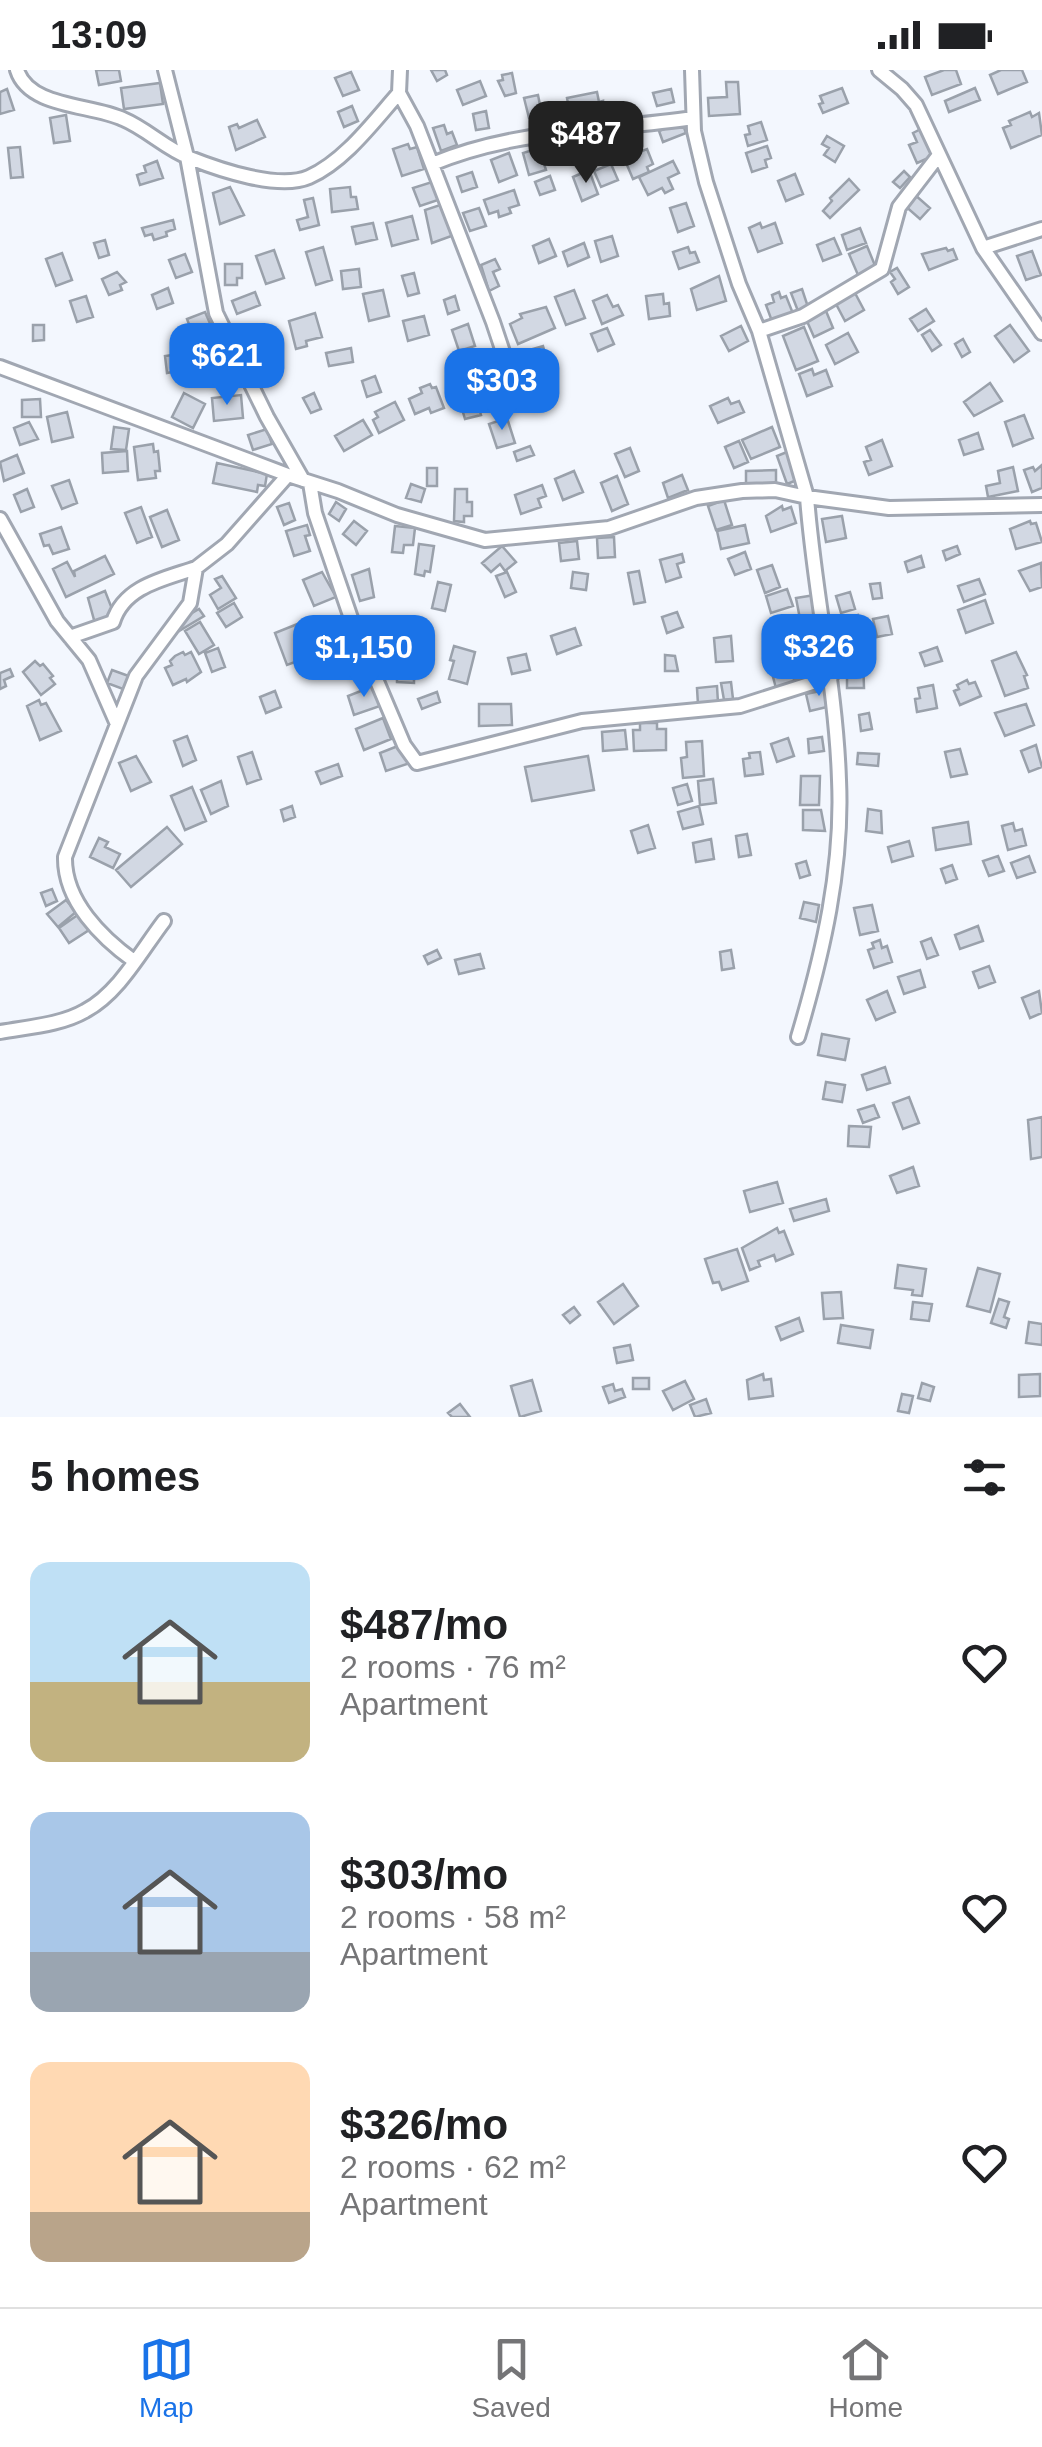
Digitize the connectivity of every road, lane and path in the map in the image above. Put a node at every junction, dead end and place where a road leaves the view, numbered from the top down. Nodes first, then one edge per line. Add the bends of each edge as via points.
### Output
1 (17, 70) edge
2 (165, 70) edge
3 (400, 70) edge
4 (692, 70) edge
5 (880, 70) edge
6 (399, 92) junction
7 (693, 118) junction
8 (939, 156) junction
9 (188, 157) junction
10 (432, 164) junction
11 (1042, 229) edge
12 (983, 248) junction
13 (759, 331) junction
14 (1042, 333) edge
15 (0, 367) edge
16 (516, 394) dead end
17 (288, 475) junction
18 (307, 483) junction
19 (806, 497) junction
20 (1042, 505) edge
21 (0, 520) edge
22 (196, 568) junction
23 (70, 637) junction
24 (831, 677) junction
25 (117, 724) junction
26 (164, 921) dead end
27 (134, 961) junction
28 (0, 1032) edge
29 (798, 1036) dead end

1 - 9 street via 37,96 121,118
2 - 9 street
3 - 6 street
4 - 7 street
5 - 8 street via 916,105
6 - 9 street via 359,137 309,177 271,182
6 - 10 street
7 - 10 street via 502,140
7 - 13 street via 714,212
8 - 12 street
8 - 13 street via 899,207 882,269 803,316
9 - 18 street via 216,312
10 - 16 street
11 - 12 street
12 - 14 street
13 - 19 street
15 - 17 street
17 - 18 street
17 - 22 street via 227,544
18 - 19 street via 485,540 609,528 696,498 742,491
18 - 24 street via 360,642 417,763 582,721 740,706
19 - 20 street via 888,508
19 - 24 street
21 - 23 street
22 - 23 street via 134,591 113,622
22 - 25 street via 190,603 136,676
23 - 25 street via 89,660
24 - 29 street via 840,780 837,857
25 - 27 street via 65,866 89,919
26 - 27 street
27 - 28 street via 86,1011

